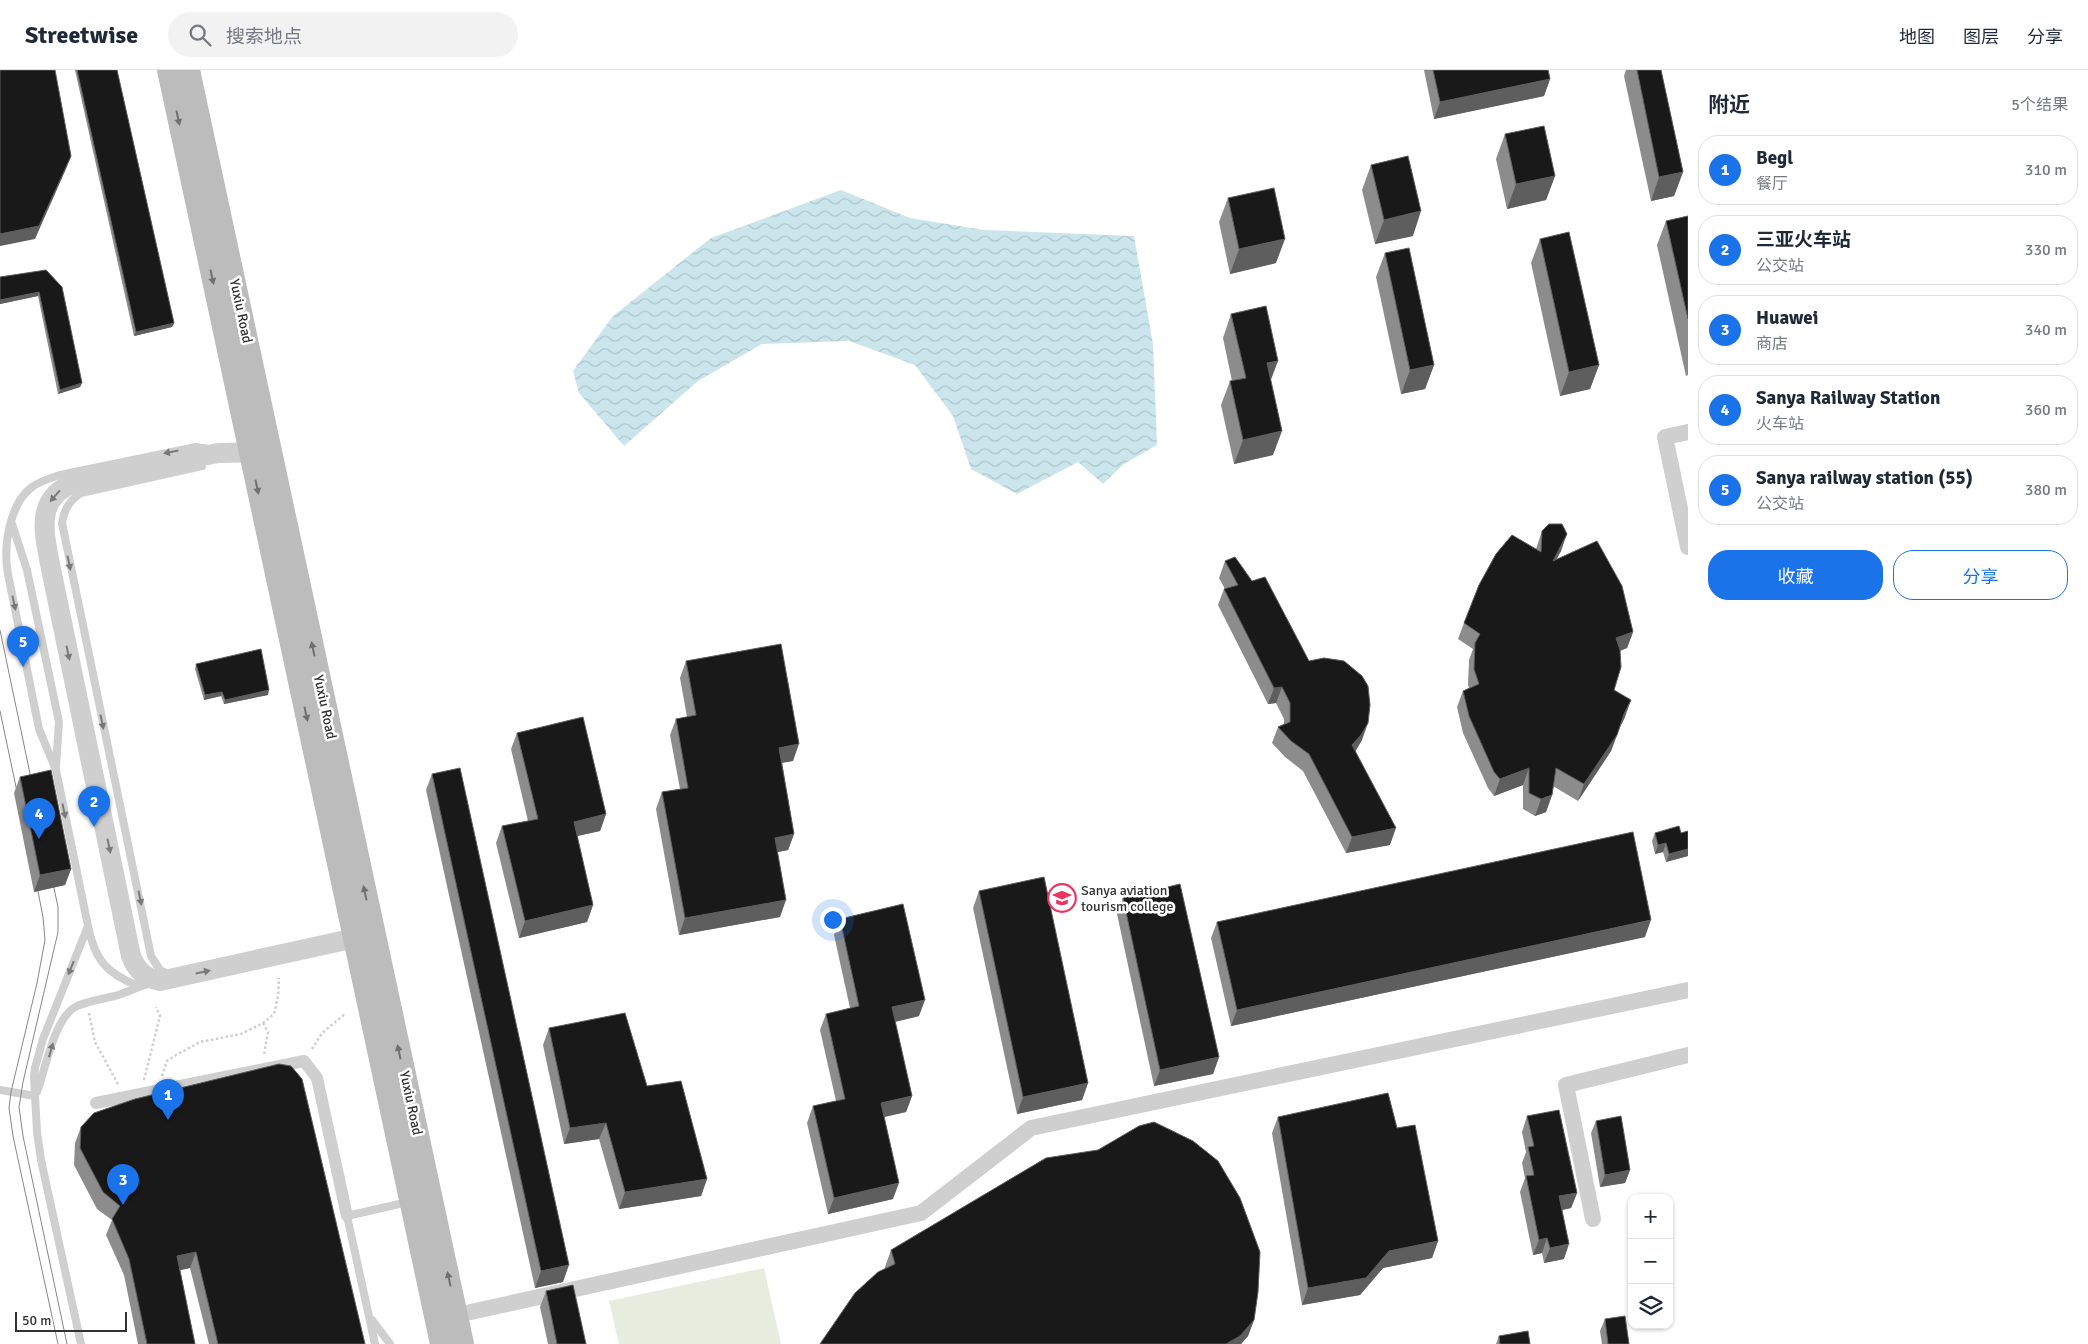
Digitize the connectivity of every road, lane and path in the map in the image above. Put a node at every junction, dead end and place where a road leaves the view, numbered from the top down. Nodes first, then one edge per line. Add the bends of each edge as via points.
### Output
1 (168, 70) edge
2 (189, 70) edge
3 (1688, 432) edge
4 (218, 452) junction
5 (260, 452) junction
6 (12, 522) junction
7 (1688, 547) edge
8 (3, 559) edge
9 (56, 770) junction
10 (88, 926) junction
11 (364, 936) junction
12 (279, 978) dead end
13 (168, 979) junction
14 (138, 986) junction
15 (1688, 990) edge
16 (156, 1007) dead end
17 (89, 1010) dead end
18 (346, 1013) dead end
19 (263, 1023) junction
20 (1688, 1055) edge
21 (304, 1061) junction
22 (262, 1069) junction
23 (0, 1090) edge
24 (157, 1090) junction
25 (138, 1094) junction
26 (35, 1096) junction
27 (125, 1097) junction
28 (96, 1103) dead end
29 (410, 1201) junction
30 (347, 1216) junction
31 (1593, 1220) dead end
32 (457, 1315) junction
33 (369, 1316) junction
34 (81, 1344) edge
35 (375, 1344) edge
36 (390, 1344) edge
37 (441, 1344) edge
38 (463, 1344) edge

1 -> 5 main road, Yuxiu Road
2 - 5 main road, Yuxiu Road
3 - 7 street via 1665,437
4 - 5 street
4 -> 6 lane via 196,447 60,474 32,487 22,497
4 -> 13 street via 65,486 51,499 44,521 51,569 132,956 139,971 152,980
5 - 11 main road, Yuxiu Road
6 - 8 lane
6 - 9 lane via 28,570 59,722
8 -> 9 lane via 39,729
9 -> 10 lane
10 - 14 lane via 92,946 106,968
10 -> 26 lane via 43,1039 34,1078
13 -> 11 street
11 - 29 main road, Yuxiu Road
32 -> 11 main road, Yuxiu Road
12 - 19 path via 274,1014
13 - 14 lane
26 -> 14 lane via 57,1028 67,1012 76,1006
15 - 32 street via 1031,1128 922,1213
16 - 25 path via 160,1016
17 - 27 path via 95,1042
18 - 21 path via 322,1033
19 - 22 path via 268,1032
19 - 24 path via 241,1034 200,1042 176,1055 167,1061
20 - 31 street via 1566,1085
21 - 22 street
21 - 30 street via 317,1078
22 - 24 street
23 - 26 lane
24 - 25 street
25 - 27 street
26 - 34 lane via 42,1160
27 - 28 street
29 - 30 lane
29 - 37 main road, Yuxiu Road
30 - 33 lane
32 - 38 main road, Yuxiu Road
33 - 35 lane
33 - 36 lane

